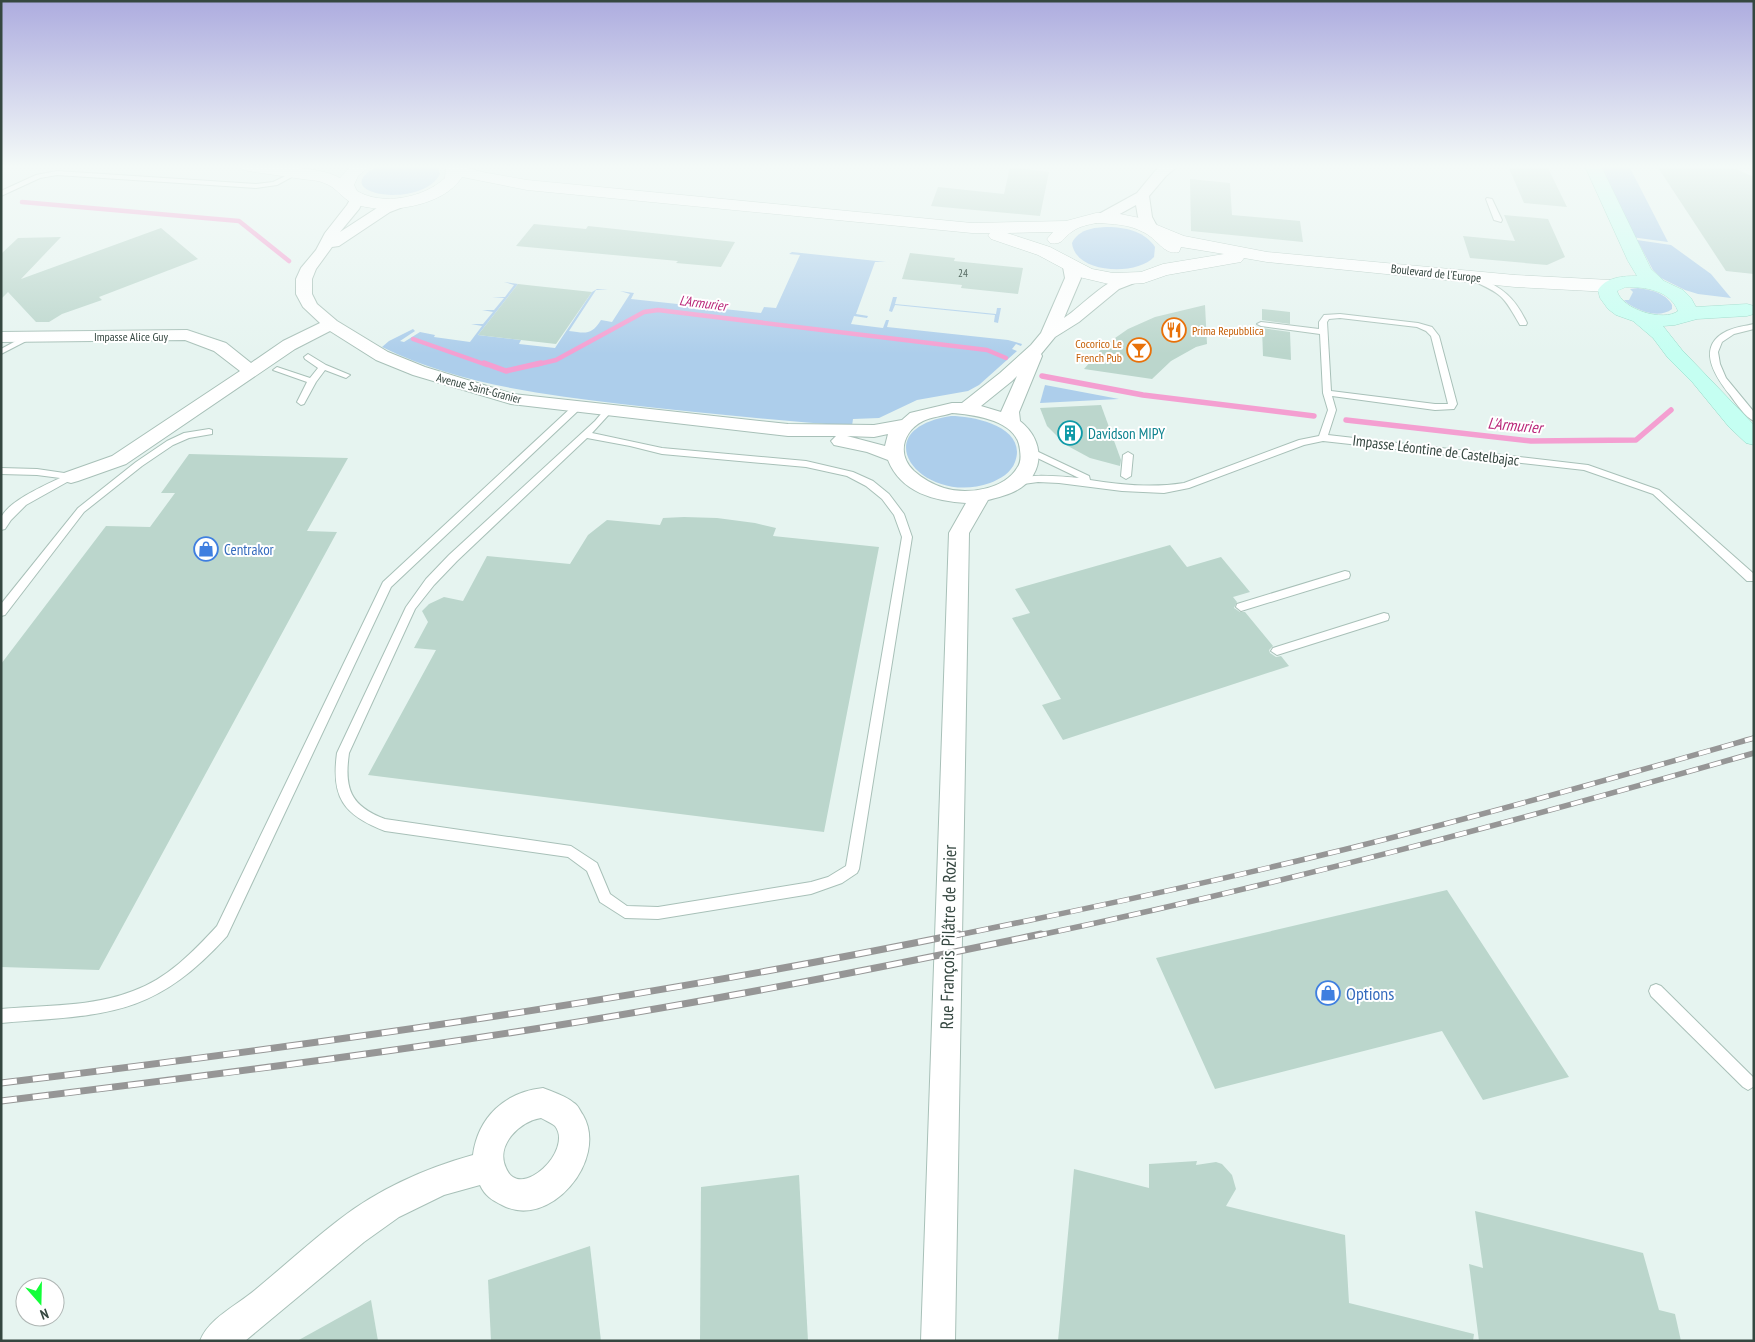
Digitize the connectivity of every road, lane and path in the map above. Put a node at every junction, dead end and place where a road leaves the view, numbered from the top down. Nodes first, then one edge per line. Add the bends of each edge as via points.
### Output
1 (336, 229) edge
2 (356, 229) edge
3 (974, 229) edge
4 (1064, 229) edge
5 (1150, 229) edge
6 (1155, 229) edge
7 (1607, 229) edge
8 (1622, 229) edge
9 (1157, 231) junction
10 (323, 251) junction
11 (1267, 257) junction
12 (1067, 264) junction
13 (1163, 270) junction
14 (1470, 277) junction
15 (1132, 279) junction
16 (1515, 281) junction
17 (1615, 284) junction
18 (1666, 289) junction
19 (1616, 306) junction
20 (1752, 316) edge
21 (1640, 317) junction
22 (1683, 317) junction
23 (1523, 323) dead end
24 (331, 324) junction
25 (1261, 324) dead end
26 (1324, 332) junction
27 (1049, 334) junction
28 (1, 337) edge
29 (30, 337) junction
30 (1037, 349) junction
31 (1, 352) edge
32 (308, 357) dead end
33 (323, 367) junction
34 (277, 370) dead end
35 (251, 371) junction
36 (346, 375) dead end
37 (1700, 379) junction
38 (312, 381) junction
39 (1327, 393) junction
40 (301, 402) dead end
41 (577, 407) junction
42 (966, 409) junction
43 (609, 410) junction
44 (1754, 418) edge
45 (1011, 424) junction
46 (905, 425) junction
47 (788, 430) junction
48 (208, 432) dead end
49 (585, 435) junction
50 (1323, 438) junction
51 (1754, 438) edge
52 (1030, 451) junction
53 (1128, 455) dead end
54 (894, 456) junction
55 (1, 471) edge
56 (1126, 476) dead end
57 (71, 477) junction
58 (1014, 482) junction
59 (1094, 482) junction
60 (935, 493) junction
61 (981, 495) junction
62 (1, 527) edge
63 (959, 533) junction
64 (1345, 574) dead end
65 (1751, 578) dead end
66 (1241, 607) dead end
67 (1, 612) edge
68 (1384, 617) dead end
69 (1277, 651) dead end
70 (1656, 991) dead end
71 (1, 1016) edge
72 (1748, 1082) dead end
73 (488, 1167) dead end
74 (217, 1341) edge
75 (938, 1341) edge

1 - 10 street, Avenue Saint-Granier
2 - 10 street, Avenue Saint-Granier
3 - 12 street, Boulevard de l'Europe via 1031,246
4 - 12 street via 1055,242 1055,248
5 - 9 street, Boulevard de l'Europe
6 - 9 street
7 - 17 main road via 1621,260 1622,277
8 - 18 main road via 1637,261 1650,279
9 - 11 street, Boulevard de l'Europe via 1180,241
9 - 13 street via 1173,246 1169,265
10 - 24 street, Avenue Saint-Granier via 304,279 304,294 312,307
11 - 13 street, Boulevard de l'Europe via 1234,258
11 - 14 street, Boulevard de l'Europe
12 - 15 street, Boulevard de l'Europe via 1104,278
12 - 27 street via 1073,278
13 - 15 street, Boulevard de l'Europe
14 - 16 street, Boulevard de l'Europe
14 - 23 lane via 1507,295
15 - 27 street via 1114,286
16 - 17 street, Boulevard de l'Europe
16 - 19 street, Boulevard de l'Europe
17 - 18 main road via 1638,281
17 - 19 main road via 1607,290 1607,295
18 - 20 main road
18 - 22 main road via 1680,297 1688,307
19 - 21 main road
20 - 22 main road
20 - 44 lane via 1715,343 1713,353 1714,365 1722,378
21 - 22 main road via 1662,321
21 - 37 main road via 1660,334
22 - 37 main road via 1680,335
24 - 35 street
24 - 41 street, Avenue Saint-Granier via 382,356 419,371 511,399
25 - 26 lane
26 - 39 lane
26 - 39 lane via 1324,319 1333,316 1429,329 1435,336 1454,404 1436,407
27 - 30 street
28 - 29 street, Impasse Alice Guy
29 - 31 lane
29 - 35 street, Impasse Alice Guy via 186,335 220,347
30 - 42 street
30 - 45 street via 1010,412
32 - 33 lane
33 - 36 lane
33 - 38 lane
34 - 38 lane
35 - 57 street via 118,460
37 - 51 main road
38 - 40 lane
39 - 50 lane via 1332,410
41 - 43 street, Avenue Saint-Granier
41 - 71 lane via 387,585 222,931 203,952 180,973 134,998 103,1006
42 - 45 street via 990,413
42 - 46 street via 938,410
43 - 47 street, Avenue Saint-Granier
43 - 49 lane
45 - 52 street via 1025,438
46 - 47 street, Avenue Saint-Granier via 874,431
46 - 54 street via 894,442
47 - 54 street, Avenue Saint-Granier via 871,447
48 - 67 lane via 187,435 170,443 81,510
49 - 49 lane via 453,558 411,607 343,753 340,775 346,797 359,813 385,826 571,852 592,867 605,898 625,912 658,913 810,888 842,877 852,869 907,537 904,525 876,488 840,470 664,451
50 - 59 lane, Impasse Léontine de Castelbajac via 1302,442 1186,486 1167,490 1136,490
50 - 65 lane, Impasse Léontine de Castelbajac via 1585,467 1656,492
52 - 58 street via 1027,468
52 - 59 lane, Impasse Léontine de Castelbajac
53 - 56 lane
54 - 60 street via 904,475
55 - 57 lane
57 - 62 lane via 24,499
58 - 59 lane, Impasse Léontine de Castelbajac via 1048,478
58 - 61 street via 996,492
60 - 61 street via 960,497
60 - 63 street
61 - 63 street, Rue François Pilâtre de Rozier
63 - 75 street, Rue François Pilâtre de Rozier
64 - 66 lane
68 - 69 lane
70 - 72 lane
73 - 74 street via 440,1180 388,1206 352,1230

